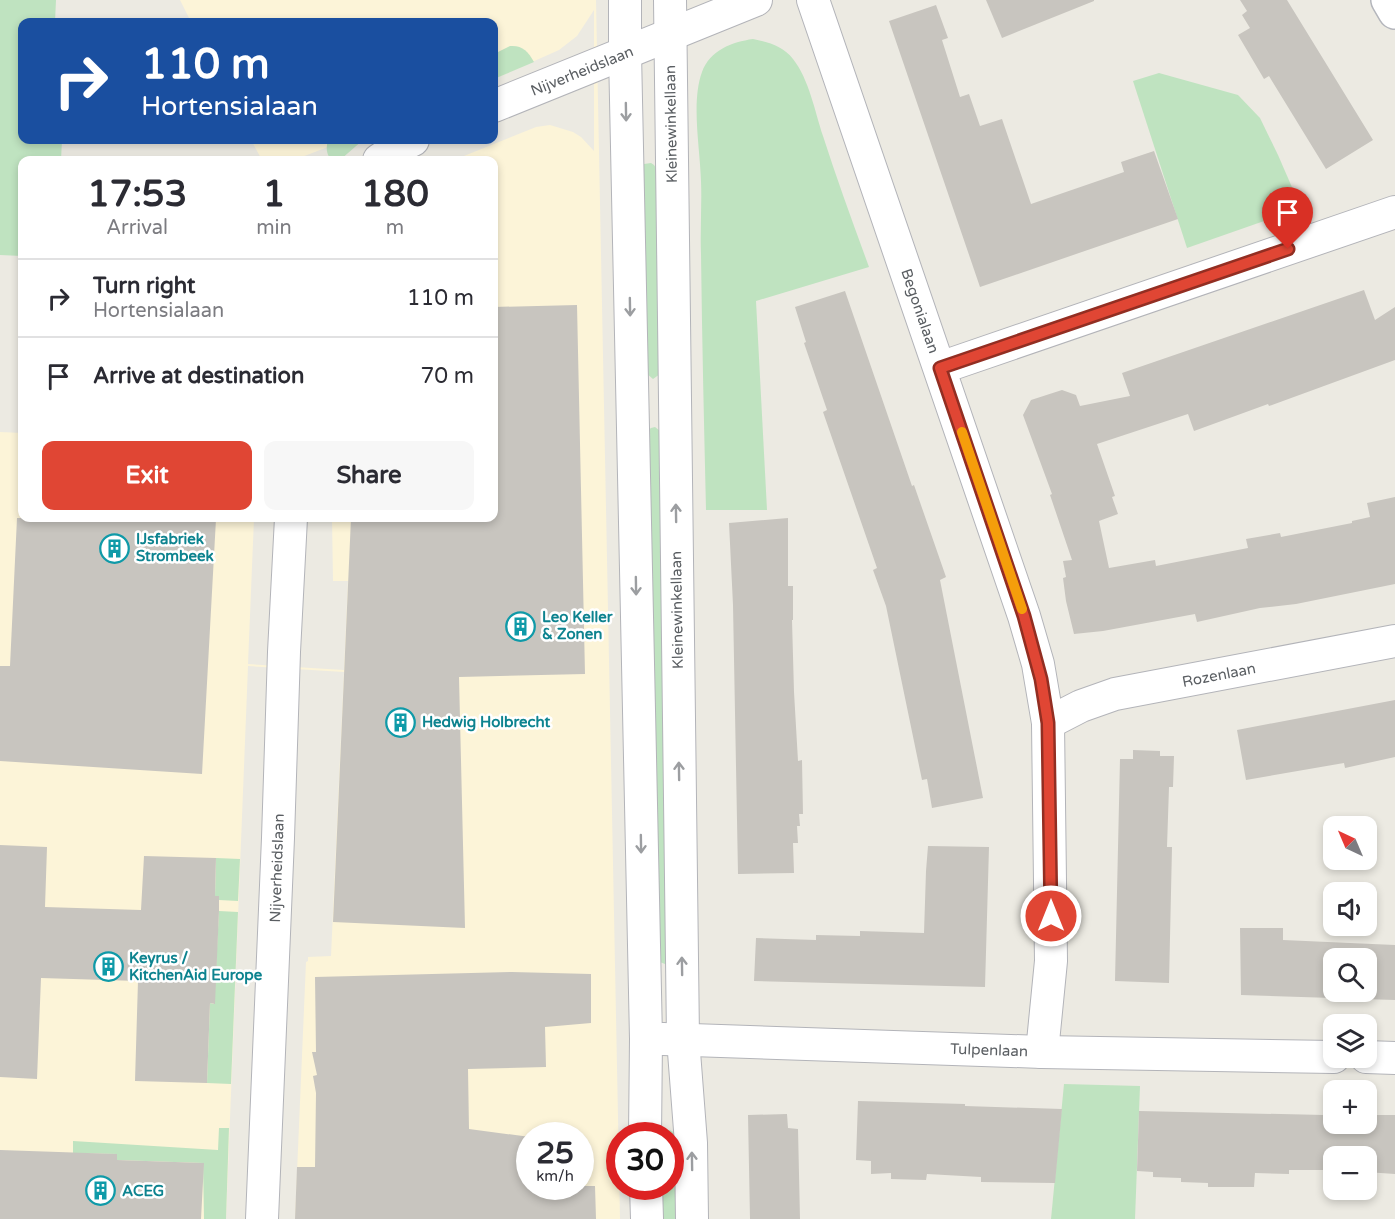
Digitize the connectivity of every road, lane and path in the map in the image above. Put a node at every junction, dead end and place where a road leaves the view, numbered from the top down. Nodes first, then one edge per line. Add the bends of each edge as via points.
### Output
1 (625, 0) edge
2 (670, 0) edge
3 (756, 0) edge
4 (813, 0) edge
5 (1388, 0) edge
6 (1395, 12) edge
7 (670, 35) junction
8 (625, 53) junction
9 (498, 104) edge
10 (404, 144) edge
11 (385, 156) edge
12 (1395, 212) edge
13 (940, 368) junction
14 (291, 522) edge
15 (1395, 641) edge
16 (1048, 723) junction
17 (646, 1039) junction
18 (682, 1039) junction
19 (1042, 1052) junction
20 (1323, 1057) edge
21 (1377, 1057) edge
22 (1395, 1058) edge
23 (645, 1122) edge
24 (646, 1200) edge
25 (262, 1219) edge
26 (646, 1219) edge
27 (692, 1219) edge

1 - 8 street
2 - 7 street, Kleinewinkellaan
3 - 7 street, Nijverheidslaan
4 - 13 street, Begonialaan
5 - 6 main road
7 - 8 street, Nijverheidslaan
18 -> 7 street, Kleinewinkellaan
8 - 9 street, Nijverheidslaan
8 -> 17 street
10 - 11 street
12 - 13 street
13 - 16 street, Begonialaan via 1024,616 1038,664
14 - 25 street, Nijverheidslaan
15 - 16 street, Rozenlaan via 1115,694 1082,705
16 - 19 street, Begonialaan via 1051,961
17 - 18 street, Tulpenlaan
17 - 23 street
18 - 19 street, Tulpenlaan
27 -> 18 street, Kleinewinkellaan via 691,1143
19 - 20 street, Tulpenlaan
21 - 22 street
24 - 26 street

